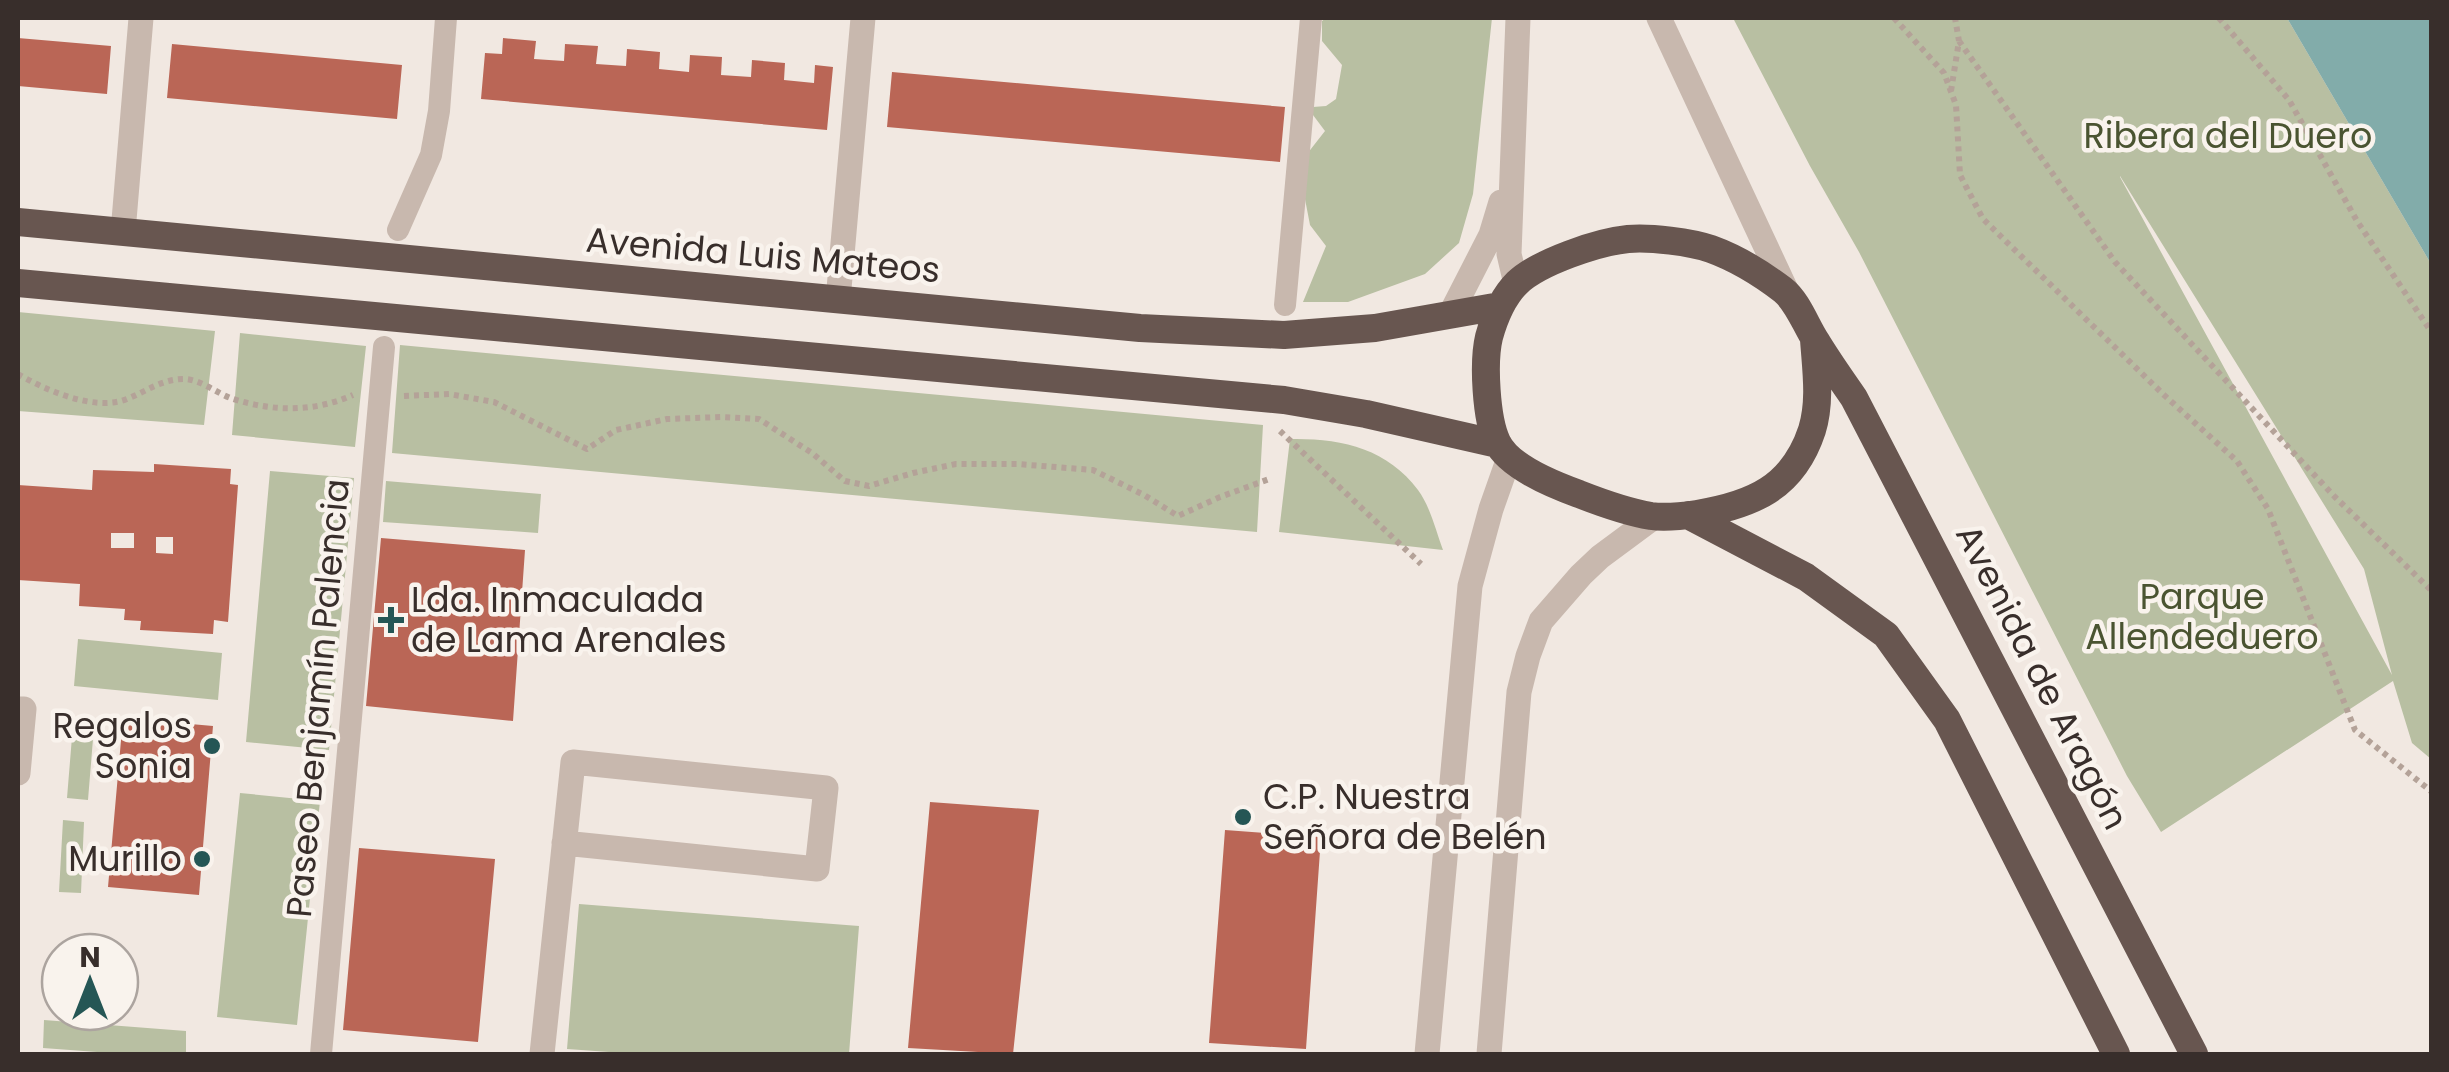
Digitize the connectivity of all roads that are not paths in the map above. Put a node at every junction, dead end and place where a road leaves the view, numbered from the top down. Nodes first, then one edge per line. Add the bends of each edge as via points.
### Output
1 (141, 18) edge
2 (446, 18) edge
3 (863, 18) edge
4 (1311, 18) edge
5 (1518, 18) edge
6 (1659, 18) edge
7 (1512, 163) junction
8 (18, 222) edge
9 (398, 230) dead end
10 (123, 232) junction
11 (18, 284) edge
12 (1788, 294) junction
13 (1508, 295) junction
14 (838, 300) junction
15 (1285, 305) dead end
16 (1450, 315) junction
17 (1814, 340) junction
18 (384, 347) dead end
19 (1504, 451) junction
20 (1688, 515) junction
21 (1654, 517) junction
22 (18, 709) edge
23 (18, 773) edge
24 (564, 843) junction
25 (321, 1054) edge
26 (542, 1054) edge
27 (1426, 1054) edge
28 (1489, 1054) edge
29 (2116, 1054) edge
30 (2194, 1054) edge

1 - 10 street
2 - 9 street via 431,155
3 - 14 street
4 - 15 street
5 - 7 street
6 - 12 street
7 - 13 street
7 - 16 street via 1491,235
8 - 10 highway, Avenida Luis Mateos
10 - 14 highway, Avenida Luis Mateos
11 - 19 highway via 1284,400
12 - 13 highway via 1710,248 1629,239 1540,267
12 - 17 highway
13 - 16 highway, Avenida Luis Mateos
13 - 19 highway via 1488,340 1486,391
14 - 16 highway, Avenida Luis Mateos via 1284,334
17 - 20 highway via 1818,397 1799,460 1757,498
17 - 30 highway, Avenida de Aragón via 1854,398
18 - 25 street, Paseo Benjamín Palencia
19 - 21 highway via 1550,483
19 - 27 street via 1470,586
20 - 21 highway
20 - 29 highway via 1806,576 1886,635 1947,720
21 - 28 street via 1581,575 1541,621 1528,656 1518,692
22 - 23 street via 24,709
24 - 24 street via 572,762 826,788 817,869
24 - 26 street

